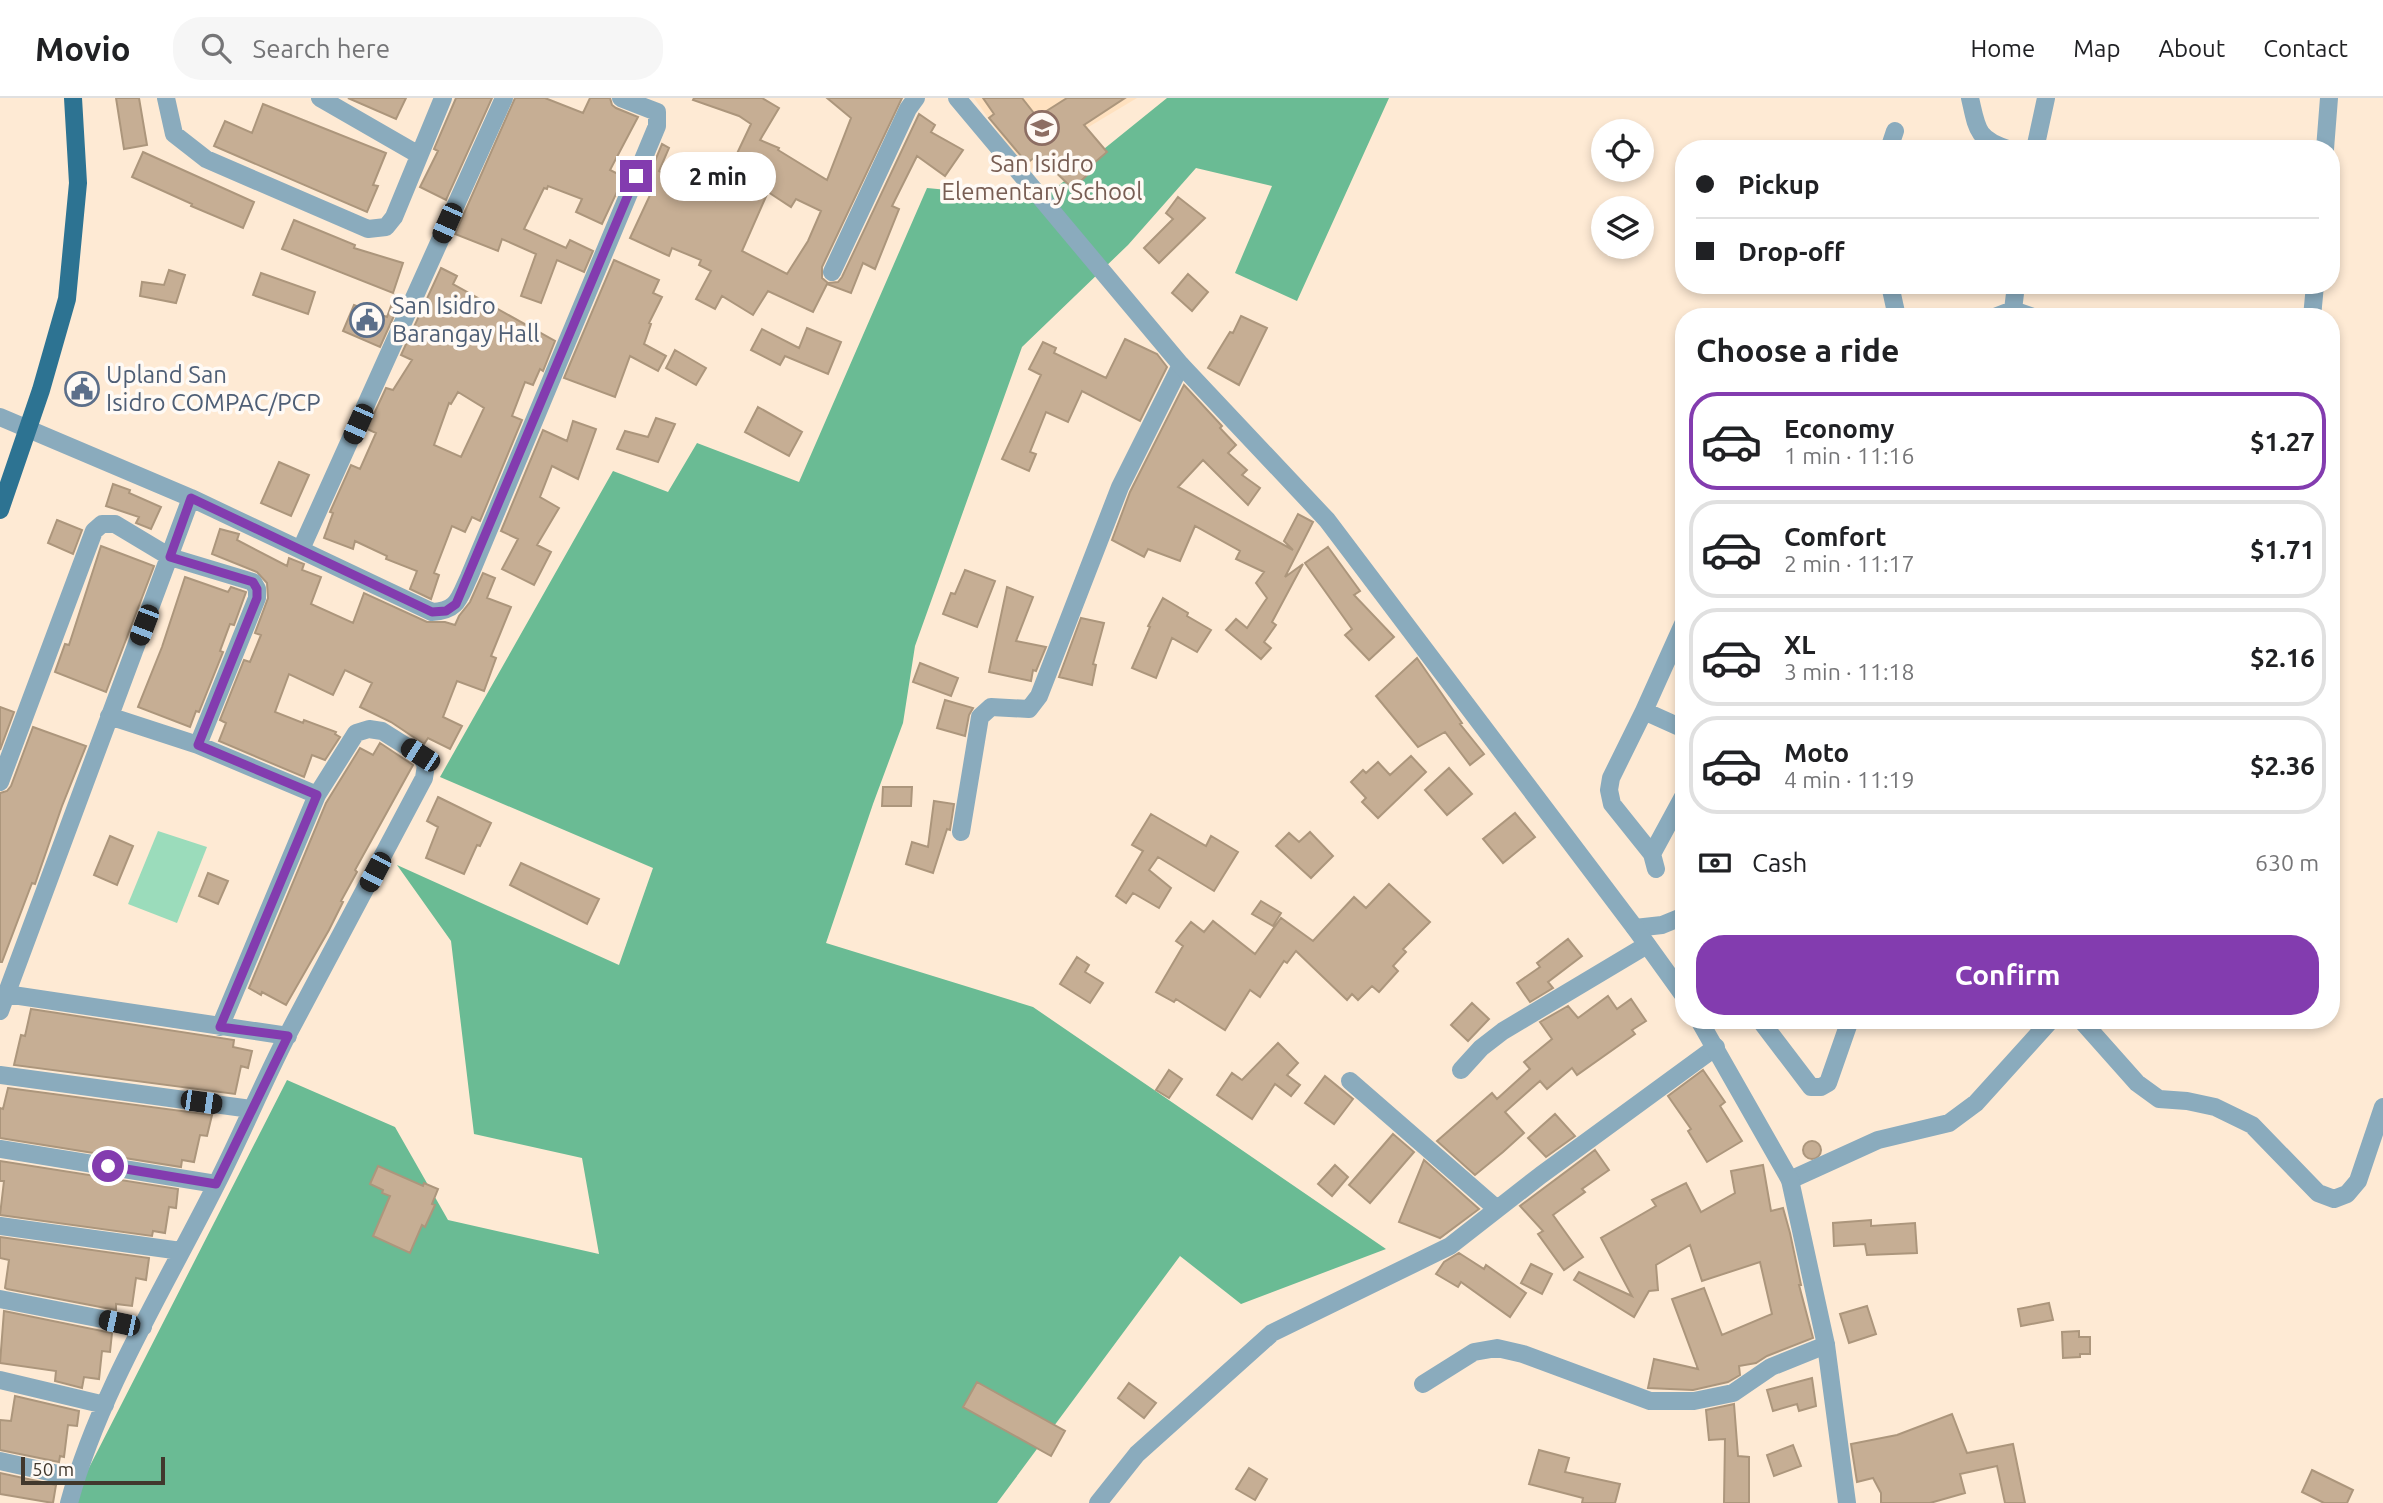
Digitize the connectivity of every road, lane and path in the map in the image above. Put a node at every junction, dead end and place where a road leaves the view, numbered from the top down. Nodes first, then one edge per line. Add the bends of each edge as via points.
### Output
1 (73, 98) edge
2 (166, 98) edge
3 (320, 98) edge
4 (443, 98) edge
5 (504, 98) edge
6 (621, 98) edge
7 (916, 98) edge
8 (957, 98) edge
9 (1970, 98) edge
10 (2046, 98) edge
11 (2329, 98) edge
12 (1895, 131) dead end
13 (1892, 140) edge
14 (1986, 140) edge
15 (2037, 140) edge
16 (2326, 140) edge
17 (419, 155) junction
18 (832, 272) dead end
19 (1181, 365) junction
20 (0, 418) edge
21 (29, 428) junction
22 (191, 498) junction
23 (0, 510) edge
24 (301, 549) junction
25 (170, 557) junction
26 (1675, 642) edge
27 (1644, 711) junction
28 (109, 716) junction
29 (1675, 725) edge
30 (198, 745) junction
31 (0, 782) edge
32 (317, 795) junction
33 (1675, 815) edge
34 (961, 832) dead end
35 (1675, 920) edge
36 (1635, 928) junction
37 (1647, 945) junction
38 (1675, 978) edge
39 (3, 1002) edge
40 (220, 1027) junction
41 (1705, 1029) edge
42 (1767, 1029) edge
43 (1847, 1029) edge
44 (2043, 1029) edge
45 (2089, 1029) edge
46 (288, 1036) junction
47 (1716, 1047) junction
48 (1461, 1070) dead end
49 (0, 1075) edge
50 (1350, 1081) dead end
51 (2383, 1107) edge
52 (251, 1110) junction
53 (0, 1149) edge
54 (1790, 1180) junction
55 (216, 1184) junction
56 (1497, 1209) junction
57 (0, 1226) edge
58 (181, 1251) junction
59 (0, 1299) edge
60 (143, 1327) junction
61 (1826, 1345) junction
62 (0, 1380) edge
63 (1423, 1384) dead end
64 (105, 1405) junction
65 (0, 1461) edge
66 (76, 1478) junction
67 (69, 1503) edge
68 (1098, 1503) edge
69 (1847, 1503) edge

1 - 21 main road via 78,183 67,299
2 - 17 street via 174,134 206,159 368,229 386,227 394,217
3 - 17 street
4 - 17 street
5 - 24 street
6 - 24 street via 657,112 657,126 456,604 432,612
7 - 18 street
8 - 19 street
9 - 14 street
10 - 15 street
11 - 16 street
12 - 13 street
19 - 34 street via 1120,487 1039,696 1029,709 991,708 980,717
19 - 36 street via 1326,520
20 - 21 street
21 - 22 street
21 - 23 main road
22 - 24 street
22 - 25 street
25 - 28 street
25 - 30 street via 253,582 257,589
25 - 31 street via 115,524 102,524 94,531
26 - 27 street
27 - 29 street
27 - 33 street via 1611,778 1612,804 1654,862
28 - 30 street
28 - 39 street
30 - 32 street
32 - 40 street
32 - 46 street via 356,733 369,729 382,731 420,755 426,765 424,778
35 - 36 street
36 - 37 street
37 - 38 street
37 - 48 street via 1503,1031
39 - 40 street
40 - 46 street
41 - 47 street
42 - 43 street via 1811,1087 1821,1087 1828,1083
44 - 54 street via 1976,1103 1949,1123 1878,1140
45 - 51 street via 2137,1083 2159,1099 2215,1107 2252,1125 2318,1193 2334,1199 2347,1194 2358,1181
46 - 52 street
47 - 54 street
47 - 56 street
49 - 52 street
50 - 56 street
52 - 55 street
53 - 55 street
54 - 61 street
55 - 58 street
56 - 68 street via 1450,1246 1272,1333 1137,1454
57 - 58 street
58 - 60 street
59 - 60 street
60 - 64 street
61 - 63 street via 1771,1367 1734,1393 1694,1401 1650,1401 1497,1348 1474,1352
61 - 69 street
62 - 64 street
64 - 66 street
65 - 66 street
66 - 67 street

